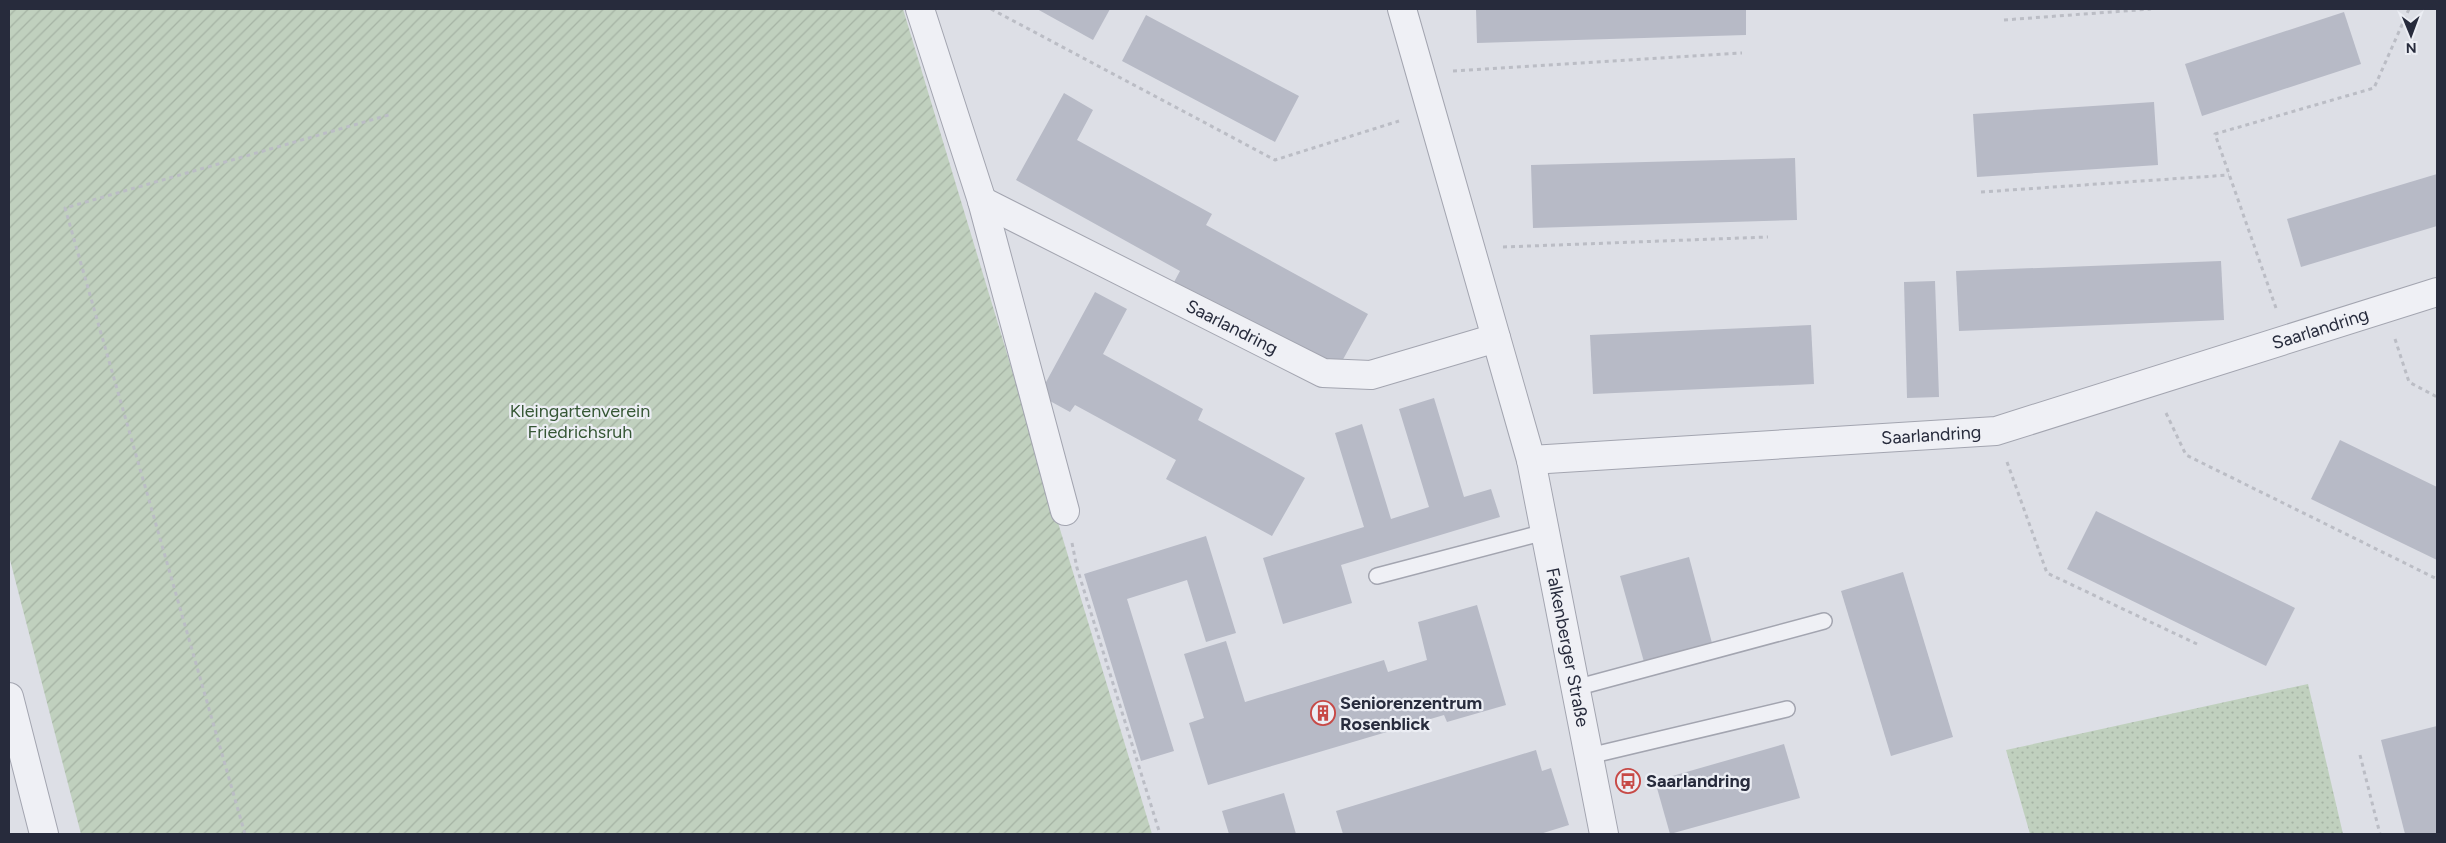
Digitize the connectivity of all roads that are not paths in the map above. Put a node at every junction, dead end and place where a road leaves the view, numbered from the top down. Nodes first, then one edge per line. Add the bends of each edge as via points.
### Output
1 (920, 9) edge
2 (1402, 9) edge
3 (982, 201) junction
4 (2437, 292) edge
5 (1496, 338) junction
6 (1531, 460) junction
7 (1065, 511) road end
8 (1545, 532) junction
9 (1377, 576) dead end
10 (1824, 621) dead end
11 (1575, 688) junction
12 (9, 697) edge
13 (1787, 709) dead end
14 (1589, 756) junction
15 (44, 834) edge
16 (1604, 834) edge

1 - 3 street
2 - 5 street
3 - 5 street, Saarlandring via 1323,373 1371,375
3 - 7 street
4 - 6 street, Saarlandring via 1996,431
5 - 6 street
6 - 8 street, Falkenberger Straße
8 - 9 lane
8 - 11 street, Falkenberger Straße
10 - 11 lane
11 - 14 street, Falkenberger Straße
12 - 15 street
13 - 14 lane
14 - 16 street, Falkenberger Straße

